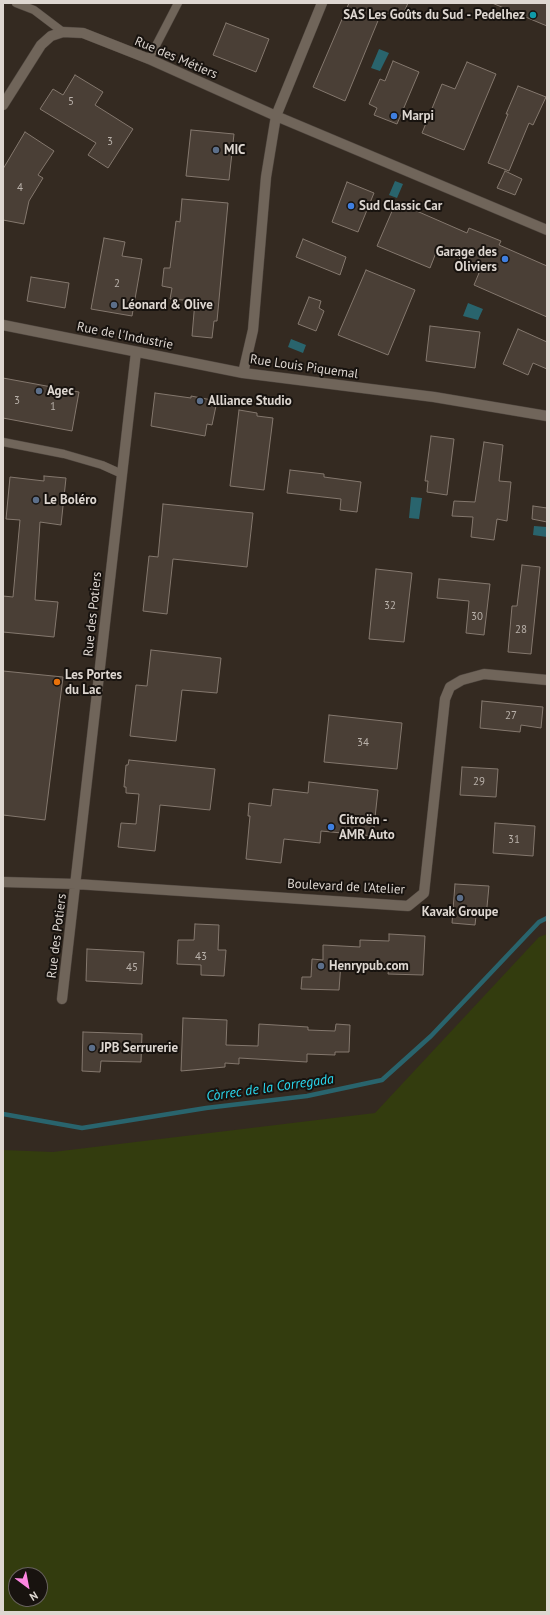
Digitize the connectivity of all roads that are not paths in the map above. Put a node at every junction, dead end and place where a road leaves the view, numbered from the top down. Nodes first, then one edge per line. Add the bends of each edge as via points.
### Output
1 (16, 3) edge
2 (178, 3) edge
3 (322, 3) edge
4 (63, 32) junction
5 (149, 59) junction
6 (3, 104) edge
7 (276, 116) junction
8 (547, 230) edge
9 (3, 324) edge
10 (136, 352) junction
11 (243, 373) junction
12 (547, 416) edge
13 (3, 442) edge
14 (122, 474) junction
15 (547, 680) edge
16 (3, 882) edge
17 (76, 884) junction
18 (62, 998) dead end

1 - 4 lane via 34,10
2 - 5 lane
3 - 7 street, Rue Louis Piquemal
4 - 5 street, Rue des Métiers via 82,33
4 - 6 street via 51,36 41,45
5 - 7 street, Rue des Métiers
7 - 8 street
7 - 11 street, Rue Louis Piquemal via 266,177 253,330
9 - 10 street, Rue de l'Industrie
10 - 11 street, Rue de l'Industrie
10 - 14 street, Rue des Potiers
11 - 12 street, Rue Louis Piquemal via 434,397
13 - 14 lane via 64,454
14 - 17 street, Rue des Potiers
15 - 17 street, Boulevard de l'Atelier via 484,674 462,680 450,687 445,699 424,893 408,906
16 - 17 street, Boulevard de l'Atelier
17 - 18 street, Rue des Potiers

